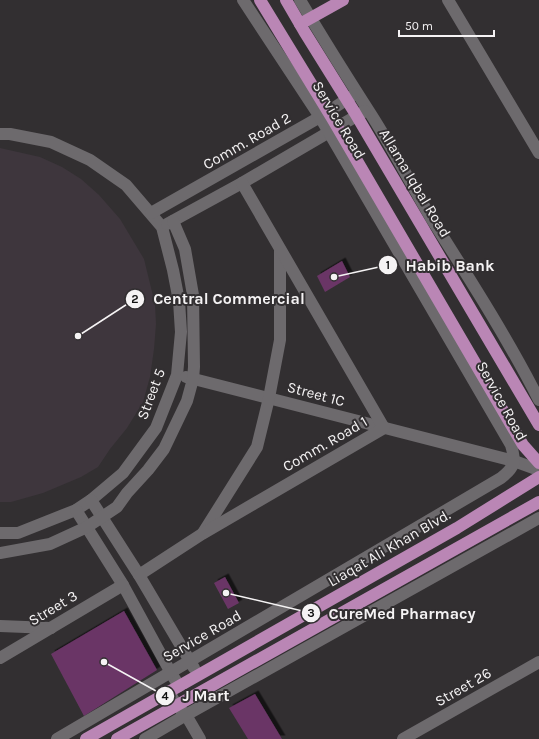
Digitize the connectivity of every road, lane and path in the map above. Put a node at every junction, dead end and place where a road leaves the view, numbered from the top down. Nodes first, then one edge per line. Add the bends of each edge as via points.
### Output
1 (243, 0) edge
2 (260, 0) edge
3 (286, 0) edge
4 (300, 0) edge
5 (343, 0) edge
6 (448, 0) edge
7 (305, 21) junction
8 (351, 96) junction
9 (368, 110) junction
10 (324, 115) junction
11 (356, 116) junction
12 (333, 130) junction
13 (0, 134) edge
14 (539, 153) edge
15 (242, 183) junction
16 (151, 213) junction
17 (173, 221) junction
18 (162, 227) junction
19 (280, 250) junction
20 (178, 375) junction
21 (193, 379) junction
22 (269, 398) junction
23 (539, 400) edge
24 (539, 425) edge
25 (384, 428) junction
26 (514, 461) junction
27 (539, 463) edge
28 (539, 470) edge
29 (539, 477) edge
30 (91, 500) junction
31 (539, 502) edge
32 (76, 510) junction
33 (102, 518) junction
34 (539, 518) edge
35 (87, 527) junction
36 (0, 533) edge
37 (202, 534) junction
38 (0, 553) edge
39 (139, 575) junction
40 (123, 585) junction
41 (0, 626) edge
42 (51, 628) junction
43 (0, 658) edge
44 (190, 662) junction
45 (539, 662) edge
46 (171, 673) junction
47 (198, 675) junction
48 (174, 688) junction
49 (176, 705) junction
50 (186, 715) junction
51 (57, 739) edge
52 (86, 739) edge
53 (117, 739) edge
54 (145, 739) edge
55 (200, 739) edge
56 (403, 739) edge

1 - 10 street, Service Road
2 - 10 main road
3 - 7 main road, Allama Iqbal Road
4 - 7 street
5 - 7 main road
6 - 14 street
7 - 8 main road, Allama Iqbal Road
8 - 9 street, Service Road
8 - 10 street, Comm. Road 2
8 - 11 main road, Allama Iqbal Road
9 - 11 street
9 - 23 street, Service Road via 481,296
10 - 12 main road
10 - 16 street, Comm. Road 2
11 - 12 street
11 - 24 main road, Allama Iqbal Road
12 - 15 street
12 - 26 street, Service Road via 511,445
12 - 27 main road via 523,445
13 - 16 street, Street 5 via 51,142 90,160 126,185
15 - 17 street
15 - 19 street, Comm. Road 1
16 - 18 street, Street 5
17 - 18 street
17 - 21 street via 185,249 193,295
18 - 20 street, Street 5 via 179,301 181,332
19 - 22 street via 280,340
19 - 25 street, Comm. Road 1
20 - 21 street, Street 1C
20 - 30 street, Street 5 via 156,428 123,473
21 - 22 street, Street 1C
21 - 33 street via 187,401 164,449 117,507
22 - 25 street, Street 1C
22 - 37 street via 257,447
25 - 26 street, Street 1C
25 - 37 street, Comm. Road 1
26 - 28 street, Street 1C
26 - 44 street, Service Road via 513,467 502,478
29 - 47 main road, Liaqat Ali Khan Blvd. via 457,528
30 - 32 street, Street 5
30 - 33 street
31 - 49 main road
32 - 35 street
32 - 36 street, Street 5 via 18,533
33 - 35 street
33 - 39 street
34 - 50 street
35 - 38 street via 50,544
35 - 40 street
37 - 39 street, Comm. Road 1
39 - 44 street
40 - 42 street, Street 3
40 - 46 street
41 - 42 street
42 - 43 street, Street 3
44 - 46 street, Service Road
44 - 47 street
45 - 56 street, Street 26
46 - 48 street
46 - 51 street, Service Road
47 - 48 main road, Liaqat Ali Khan Blvd.
48 - 49 street
48 - 52 main road, Liaqat Ali Khan Blvd.
49 - 50 street
49 - 53 main road
50 - 54 street
50 - 55 street

